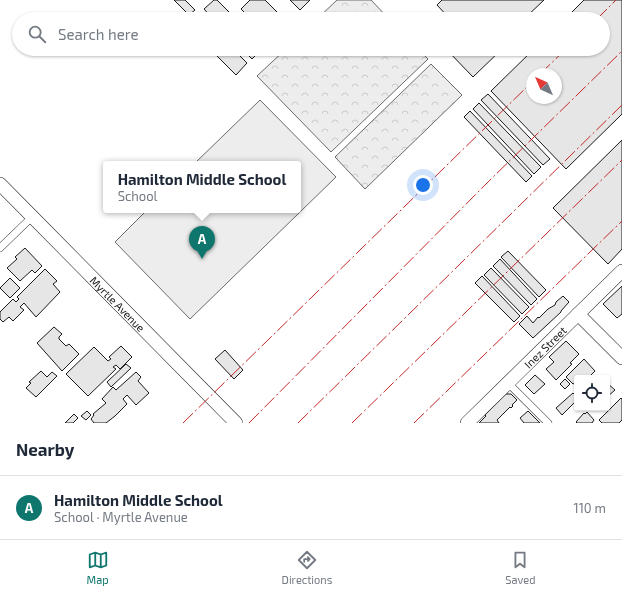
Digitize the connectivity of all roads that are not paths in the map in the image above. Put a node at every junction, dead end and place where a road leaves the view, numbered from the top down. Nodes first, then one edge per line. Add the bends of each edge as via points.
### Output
1 (0, 184) edge
2 (33, 216) junction
3 (0, 248) edge
4 (622, 271) edge
5 (578, 314) junction
6 (622, 358) edge
7 (508, 383) junction
8 (236, 423) edge
9 (467, 423) edge
10 (548, 423) edge

1 - 2 street, Myrtle Avenue
2 - 3 lane
2 - 8 street, Myrtle Avenue
4 - 5 street, Inez Street
5 - 6 street
5 - 7 street, Inez Street
7 - 9 street, Inez Street
7 - 10 lane

